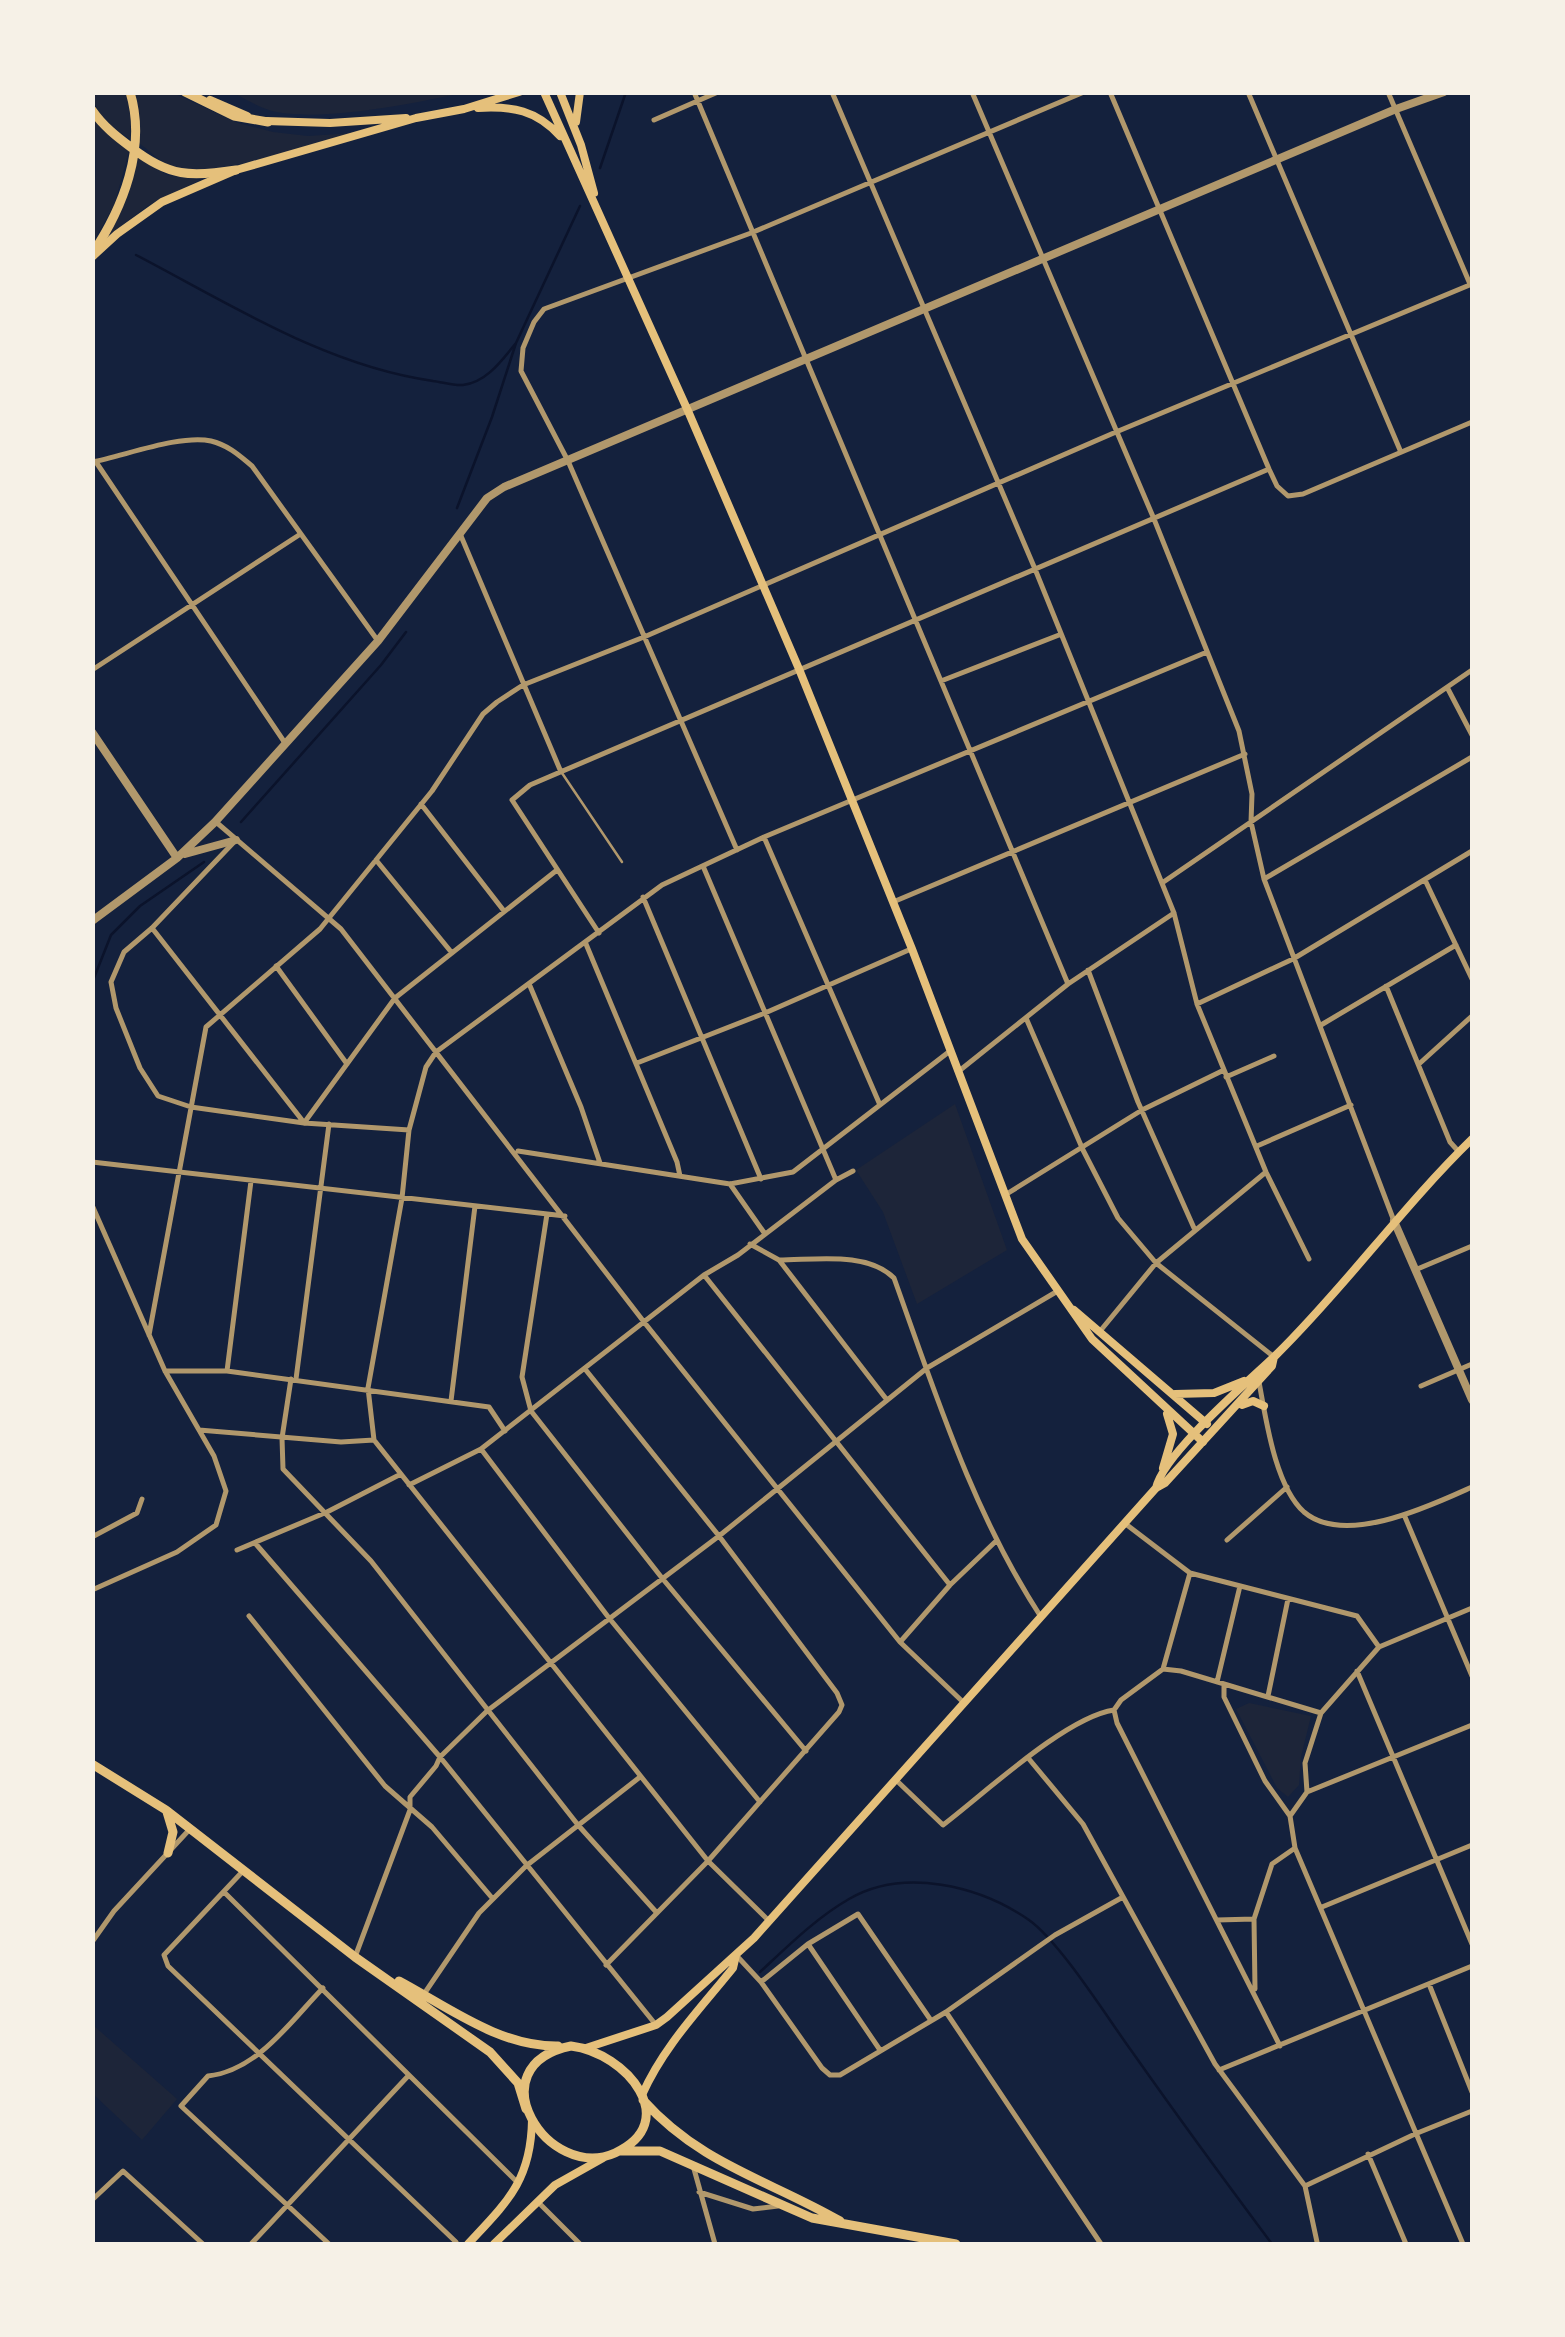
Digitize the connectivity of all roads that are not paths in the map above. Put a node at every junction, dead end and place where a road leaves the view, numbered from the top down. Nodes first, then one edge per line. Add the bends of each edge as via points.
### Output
1 (130, 92) edge
2 (185, 92) edge
3 (196, 92) edge
4 (519, 92) edge
5 (544, 92) edge
6 (560, 92) edge
7 (580, 92) edge
8 (694, 92) edge
9 (718, 92) edge
10 (832, 92) edge
11 (972, 92) edge
12 (1084, 92) edge
13 (1110, 92) edge
14 (1248, 92) edge
15 (1388, 92) edge
16 (1444, 92) edge
17 (698, 100) junction
18 (464, 109) junction
19 (92, 110) edge
20 (1396, 110) junction
21 (416, 118) junction
22 (654, 120) dead end
23 (268, 122) junction
24 (988, 132) junction
25 (566, 142) junction
26 (581, 146) junction
27 (1278, 161) junction
28 (236, 170) junction
29 (871, 183) junction
30 (598, 207) junction
31 (1157, 210) junction
32 (751, 233) junction
33 (92, 256) edge
34 (1041, 259) junction
35 (628, 280) junction
36 (1471, 284) edge
37 (922, 309) junction
38 (1350, 337) junction
39 (806, 358) junction
40 (1233, 385) junction
41 (688, 410) junction
42 (1472, 422) edge
43 (1116, 432) junction
44 (1400, 450) junction
45 (568, 461) junction
46 (94, 462) edge
47 (1269, 469) junction
48 (998, 483) junction
49 (1154, 519) junction
50 (300, 534) junction
51 (460, 534) junction
52 (880, 534) junction
53 (1035, 569) junction
54 (763, 584) junction
55 (192, 606) junction
56 (914, 620) junction
57 (1060, 635) junction
58 (644, 638) junction
59 (378, 641) junction
60 (1206, 652) junction
61 (799, 669) junction
62 (92, 670) edge
63 (1472, 670) edge
64 (940, 682) junction
65 (523, 686) junction
66 (1448, 688) junction
67 (1087, 701) junction
68 (679, 720) junction
69 (92, 732) edge
70 (1472, 735) edge
71 (284, 743) junction
72 (968, 750) junction
73 (1245, 754) junction
74 (1472, 757) edge
75 (561, 772) junction
76 (851, 800) junction
77 (1130, 802) junction
78 (421, 804) junction
79 (215, 822) junction
80 (1251, 822) junction
81 (764, 837) junction
82 (235, 839) junction
83 (737, 850) junction
84 (1472, 850) edge
85 (1010, 851) junction
86 (177, 858) junction
87 (376, 860) junction
88 (622, 862) dead end
89 (704, 866) junction
90 (558, 870) junction
91 (1264, 878) junction
92 (1425, 880) junction
93 (1162, 883) junction
94 (643, 897) junction
95 (893, 902) junction
96 (504, 910) junction
97 (1174, 912) junction
98 (328, 918) junction
99 (93, 920) edge
100 (152, 928) junction
101 (599, 933) junction
102 (586, 944) junction
103 (1456, 945) junction
104 (912, 949) junction
105 (452, 953) junction
106 (1293, 959) junction
107 (276, 966) junction
108 (1088, 970) junction
109 (1472, 979) edge
110 (828, 984) junction
111 (1068, 984) junction
112 (530, 986) junction
113 (1386, 986) junction
114 (395, 998) junction
115 (1197, 1004) junction
116 (764, 1013) junction
117 (220, 1014) junction
118 (1472, 1016) edge
119 (1026, 1018) junction
120 (1321, 1025) junction
121 (702, 1036) junction
122 (950, 1051) junction
123 (436, 1052) junction
124 (1274, 1056) dead end
125 (347, 1064) junction
126 (636, 1064) junction
127 (1418, 1064) junction
128 (958, 1072) junction
129 (1225, 1073) junction
130 (880, 1105) junction
131 (1351, 1105) junction
132 (191, 1107) junction
133 (1142, 1110) junction
134 (304, 1122) junction
135 (329, 1124) junction
136 (410, 1130) junction
137 (1472, 1139) edge
138 (1081, 1146) junction
139 (1256, 1146) junction
140 (822, 1148) junction
141 (514, 1150) junction
142 (1458, 1152) junction
143 (92, 1162) edge
144 (600, 1164) junction
145 (853, 1171) dead end
146 (1266, 1172) junction
147 (179, 1173) junction
148 (680, 1176) junction
149 (760, 1179) junction
150 (836, 1180) junction
151 (251, 1181) junction
152 (730, 1184) junction
153 (323, 1189) junction
154 (1004, 1196) junction
155 (402, 1198) junction
156 (92, 1205) edge
157 (475, 1206) junction
158 (548, 1214) junction
159 (565, 1216) junction
160 (1394, 1221) junction
161 (1194, 1228) junction
162 (765, 1234) junction
163 (750, 1244) junction
164 (1472, 1246) edge
165 (1309, 1259) dead end
166 (779, 1260) junction
167 (1156, 1262) junction
168 (1415, 1270) junction
169 (704, 1274) junction
170 (1056, 1292) junction
171 (1065, 1303) junction
172 (644, 1322) junction
173 (1101, 1330) junction
174 (149, 1335) junction
175 (1274, 1358) junction
176 (1472, 1364) edge
177 (927, 1368) junction
178 (585, 1369) junction
179 (1459, 1369) junction
180 (165, 1371) junction
181 (226, 1371) junction
182 (293, 1379) junction
183 (1248, 1379) junction
184 (1259, 1381) junction
185 (1421, 1386) dead end
186 (368, 1388) junction
187 (1173, 1394) junction
188 (887, 1400) junction
189 (1472, 1400) edge
190 (450, 1401) junction
191 (1264, 1406) junction
192 (1166, 1410) junction
193 (1234, 1410) junction
194 (531, 1411) junction
195 (1206, 1423) junction
196 (199, 1430) junction
197 (505, 1430) junction
198 (1214, 1430) junction
199 (1194, 1435) junction
200 (282, 1438) junction
201 (374, 1440) junction
202 (836, 1440) junction
203 (1203, 1442) junction
204 (481, 1449) junction
205 (401, 1474) junction
206 (1158, 1477) junction
207 (410, 1485) junction
208 (1287, 1486) junction
209 (1472, 1487) edge
210 (778, 1488) junction
211 (1156, 1488) junction
212 (142, 1499) dead end
213 (327, 1512) junction
214 (1405, 1517) junction
215 (1126, 1524) junction
216 (719, 1536) junction
217 (92, 1537) edge
218 (1227, 1540) dead end
219 (995, 1542) junction
220 (255, 1543) junction
221 (237, 1550) dead end
222 (1190, 1572) junction
223 (662, 1578) junction
224 (950, 1585) junction
225 (1240, 1586) junction
226 (92, 1590) edge
227 (1288, 1600) junction
228 (1472, 1608) edge
229 (250, 1616) dead end
230 (1041, 1617) junction
231 (609, 1618) junction
232 (1448, 1618) junction
233 (900, 1642) junction
234 (1378, 1647) junction
235 (549, 1664) junction
236 (1163, 1669) junction
237 (1357, 1671) junction
238 (1472, 1676) edge
239 (1221, 1683) junction
240 (1268, 1696) junction
241 (963, 1702) junction
242 (1114, 1710) junction
243 (487, 1711) junction
244 (1321, 1713) junction
245 (1472, 1725) edge
246 (806, 1751) junction
247 (1394, 1755) junction
248 (440, 1757) junction
249 (1028, 1759) junction
250 (92, 1764) edge
251 (640, 1777) junction
252 (895, 1778) junction
253 (1306, 1792) junction
254 (760, 1802) junction
255 (410, 1804) junction
256 (166, 1810) junction
257 (1290, 1816) junction
258 (578, 1825) junction
259 (189, 1830) junction
260 (1472, 1845) edge
261 (1296, 1848) junction
262 (168, 1853) junction
263 (1438, 1860) junction
264 (708, 1861) junction
265 (526, 1866) junction
266 (242, 1871) junction
267 (224, 1892) junction
268 (1123, 1897) junction
269 (493, 1900) junction
270 (1322, 1908) junction
271 (657, 1913) junction
272 (1254, 1919) junction
273 (1217, 1920) junction
274 (769, 1921) junction
275 (92, 1942) edge
276 (808, 1944) junction
277 (1472, 1944) edge
278 (736, 1955) junction
279 (355, 1957) junction
280 (367, 1965) junction
281 (606, 1965) junction
282 (1472, 1966) edge
283 (761, 1982) junction
284 (1429, 1984) junction
285 (322, 1988) junction
286 (424, 1994) junction
287 (1254, 1995) junction
288 (1365, 2010) junction
289 (946, 2012) junction
290 (930, 2019) junction
291 (656, 2025) junction
292 (571, 2046) junction
293 (1280, 2046) junction
294 (586, 2048) junction
295 (880, 2050) junction
296 (261, 2053) junction
297 (1219, 2070) junction
298 (410, 2074) junction
299 (1472, 2092) edge
300 (642, 2098) junction
301 (526, 2109) junction
302 (1472, 2111) edge
303 (532, 2120) junction
304 (1415, 2134) junction
305 (348, 2138) junction
306 (615, 2153) junction
307 (1368, 2154) junction
308 (694, 2166) junction
309 (520, 2184) junction
310 (1304, 2186) junction
311 (699, 2192) junction
312 (92, 2200) edge
313 (536, 2201) junction
314 (287, 2205) junction
315 (783, 2206) junction
316 (847, 2224) junction
317 (456, 2242) dead end
318 (1317, 2242) dead end
319 (202, 2244) edge
320 (251, 2244) edge
321 (329, 2244) edge
322 (468, 2244) edge
323 (494, 2244) edge
324 (580, 2244) edge
325 (716, 2244) edge
326 (956, 2244) edge
327 (1101, 2244) edge
328 (1406, 2244) edge
329 (1463, 2244) edge

1 - 33 main road via 136,128 130,172 118,211
2 - 23 main road via 234,116
3 - 23 main road
4 - 18 main road
5 - 25 main road
6 - 26 main road
7 - 26 main road via 574,115
8 - 17 street
9 - 17 street
10 - 29 street
11 - 24 street
12 - 24 street
13 - 31 street
14 - 27 street
15 - 20 street
16 - 20 street
17 - 22 street
17 - 32 street
18 - 21 main road
18 - 25 main road via 515,107
19 - 28 main road via 164,170
20 - 27 street
20 - 36 street
21 - 23 main road
21 - 28 main road
24 - 29 street
24 - 34 street
25 - 30 main road
26 - 30 main road
27 - 31 street
27 - 38 street
28 - 33 main road via 162,202
29 - 32 street
29 - 37 street
30 - 35 main road
31 - 34 street
31 - 40 street
32 - 35 street
32 - 39 street
34 - 37 street
34 - 43 street
35 - 41 main road
35 - 45 street via 544,309 522,348 522,370
36 - 38 street
37 - 39 street
37 - 48 street
38 - 40 street
38 - 44 street
39 - 41 street
39 - 52 street
40 - 43 street
40 - 47 street
41 - 45 street
41 - 54 main road
42 - 44 street
43 - 48 street
43 - 49 street
44 - 47 street via 1303,494 1288,496
45 - 51 street via 487,498
45 - 58 street
46 - 50 street via 209,440 252,466
46 - 55 street
47 - 49 street
48 - 52 street
48 - 53 street
49 - 53 street
49 - 60 street
50 - 55 street
50 - 59 street
51 - 59 street
51 - 65 street
52 - 54 street
52 - 56 street
53 - 56 street
53 - 57 street
54 - 58 street
54 - 61 main road
55 - 62 street
55 - 71 street
56 - 61 street
56 - 64 street
57 - 64 street
57 - 67 street
58 - 65 street
58 - 68 street
59 - 71 street
60 - 67 street
60 - 73 street
61 - 68 street
61 - 76 main road
63 - 66 street
64 - 72 street
65 - 75 street
65 - 78 street via 483,714
66 - 70 street
66 - 80 street
67 - 72 street
67 - 77 street
68 - 75 street
68 - 83 street
69 - 86 street
71 - 79 street
72 - 76 street
72 - 85 street
73 - 77 street
73 - 80 street
74 - 91 street
75 - 88 lane
75 - 90 street via 512,800
76 - 81 street
76 - 95 main road
77 - 85 street
77 - 93 street
78 - 87 street
78 - 96 street
79 - 82 street
79 - 86 street
80 - 91 street
80 - 93 street
81 - 83 street
81 - 110 street
82 - 86 street
82 - 98 street
82 - 100 street
83 - 89 street
84 - 92 street
85 - 95 street
85 - 111 street
86 - 99 street
87 - 98 street
87 - 105 street
89 - 94 street
89 - 116 street
90 - 96 street
90 - 101 street
91 - 106 street
92 - 103 street
92 - 106 street
93 - 97 street
94 - 101 street
94 - 121 street
95 - 104 main road
96 - 105 street
97 - 108 street
97 - 115 street
98 - 107 street
98 - 114 street
100 - 117 street
100 - 132 street via 124,952 111,982 116,1008 158,1096
101 - 102 street
102 - 112 street
102 - 126 street
103 - 109 street
103 - 113 street
104 - 110 street
104 - 122 main road
105 - 114 street
106 - 115 street
106 - 120 street
107 - 117 street
107 - 125 street
108 - 111 street
108 - 133 street
110 - 116 street
110 - 130 street
111 - 119 street
112 - 123 street
112 - 144 street
113 - 120 street
113 - 127 street
114 - 123 street
114 - 125 street
115 - 129 street
116 - 121 street
116 - 140 street
117 - 132 street via 206,1027
117 - 134 street
118 - 127 street
119 - 128 street
119 - 138 street
120 - 131 street
121 - 126 street
121 - 149 street
122 - 128 main road
122 - 130 street
123 - 136 street
123 - 141 street
124 - 129 street
125 - 134 street
126 - 148 street
127 - 142 street
128 - 154 main road
129 - 133 street
129 - 139 street
130 - 140 street
131 - 139 street
131 - 160 street
132 - 134 street
132 - 147 street
133 - 138 street
133 - 161 street
134 - 135 street
135 - 136 street
135 - 153 street
136 - 155 street
137 - 142 main road
138 - 154 street
138 - 167 street via 1118,1218
139 - 146 street
140 - 149 street via 793,1172
140 - 150 street
141 - 144 street
141 - 159 street
142 - 160 main road
143 - 147 street
144 - 148 street
145 - 150 street
146 - 161 street
146 - 165 street
147 - 151 street
147 - 174 street
148 - 152 street
149 - 152 street
150 - 162 street
151 - 153 street
151 - 181 street
152 - 162 street
153 - 155 street
153 - 182 street
154 - 170 main road
155 - 157 street
155 - 186 street
156 - 174 street
157 - 158 street
157 - 190 street
158 - 159 street
158 - 194 street via 522,1377
159 - 172 street
160 - 168 street
160 - 175 main road
161 - 167 street
162 - 163 street
163 - 166 street
163 - 169 street
164 - 168 street
166 - 177 street via 883,1267 894,1278
166 - 188 street
167 - 173 street
167 - 175 street
168 - 179 street
169 - 172 street
169 - 202 street
170 - 171 main road
170 - 177 street
171 - 173 main road
171 - 192 main road via 1092,1339
172 - 178 street
172 - 210 street
173 - 187 main road
174 - 180 street
175 - 183 main road
175 - 184 main road
176 - 179 street
177 - 188 street
177 - 219 street
178 - 194 street
178 - 216 street
179 - 185 street
179 - 189 street
180 - 181 street
180 - 196 street
181 - 182 street
182 - 186 street
182 - 200 street
183 - 187 main road via 1214,1393
183 - 195 main road
184 - 191 street
184 - 193 main road
186 - 190 street
186 - 201 street
187 - 195 main road
188 - 202 street
190 - 197 street via 489,1407
191 - 193 main road via 1253,1401
191 - 208 street
192 - 199 main road
192 - 206 main road via 1173,1434
193 - 198 main road
194 - 197 street
194 - 223 street
195 - 198 main road
195 - 199 main road
196 - 200 street
196 - 226 street via 226,1491 216,1525 177,1552
197 - 204 street
198 - 203 main road
199 - 203 main road
199 - 206 main road
200 - 201 street
200 - 213 street via 284,1469
201 - 205 street
202 - 210 street
202 - 224 street
203 - 211 main road
204 - 207 street
204 - 231 street
205 - 207 street
205 - 213 street
206 - 211 main road
207 - 235 street
208 - 214 street via 1317,1520 1355,1525
208 - 218 street
209 - 214 street
210 - 216 street
210 - 233 street
211 - 215 main road
212 - 217 street via 137,1513
213 - 220 street
213 - 243 street
214 - 232 street
215 - 222 street
215 - 230 main road
216 - 223 street
216 - 246 street via 842,1705
219 - 224 street
219 - 230 street
220 - 221 street
220 - 248 street
222 - 225 street
222 - 236 street
223 - 231 street
223 - 246 street
224 - 233 street
225 - 227 street
225 - 239 street
227 - 234 street via 1356,1616
227 - 240 street
228 - 232 street
229 - 255 street via 348,1743
230 - 241 main road
231 - 235 street
231 - 254 street
232 - 234 street
232 - 238 street
233 - 241 street
234 - 237 street
235 - 243 street
235 - 251 street
236 - 239 street
236 - 242 street
237 - 244 street
237 - 247 street
239 - 240 street
239 - 257 street via 1266,1781
240 - 244 street
241 - 252 main road
242 - 249 street via 1099,1712
242 - 273 street
243 - 248 street
243 - 258 street
244 - 253 street via 1305,1763
245 - 247 street
246 - 254 street
247 - 253 street
247 - 263 street
248 - 255 street
248 - 265 street
249 - 252 street via 943,1825
249 - 268 street via 1084,1824
250 - 256 main road
251 - 258 street
251 - 264 street
252 - 274 main road
253 - 257 street
254 - 264 street
255 - 269 street
255 - 279 street
256 - 259 main road
256 - 262 main road via 172,1829
257 - 261 street
258 - 265 street
258 - 271 street
259 - 262 street
259 - 266 main road
260 - 263 street
261 - 270 street
261 - 272 street via 1272,1864
262 - 275 street
263 - 270 street
263 - 277 street
264 - 271 street
264 - 274 street
265 - 269 street
265 - 281 street
266 - 267 street
266 - 279 main road
267 - 285 street
267 - 296 street via 164,1955
268 - 289 street via 1055,1935
268 - 297 street
269 - 286 street
270 - 288 street
271 - 281 street
272 - 273 street
272 - 287 street
273 - 287 street
274 - 278 main road
276 - 283 street
276 - 290 street via 858,1914
276 - 295 street
278 - 283 street
278 - 291 main road
278 - 300 main road via 734,1968 654,2068
279 - 280 main road
280 - 286 main road
280 - 301 main road via 500,2061 518,2083
281 - 291 street
282 - 284 street
283 - 295 street via 830,2075
284 - 288 street
284 - 299 street
285 - 296 street
285 - 298 street
286 - 292 main road via 505,2037
287 - 293 street
288 - 293 street
288 - 304 street
289 - 290 street
289 - 327 street
290 - 295 street
291 - 294 main road
292 - 294 main road
292 - 301 main road via 532,2064
293 - 297 street
294 - 300 main road via 618,2064
296 - 305 street
296 - 314 street via 224,2075 208,2076 182,2106
297 - 310 street
298 - 305 street
298 - 309 street
300 - 306 main road via 642,2128
300 - 316 main road via 696,2147
301 - 303 main road
302 - 304 street
303 - 306 main road via 566,2150 589,2157
303 - 309 main road
304 - 307 street
304 - 329 street
305 - 314 street
305 - 317 street
306 - 308 main road via 652,2149
306 - 313 main road via 572,2173
307 - 310 street
307 - 328 street
308 - 311 street
308 - 315 main road
309 - 322 main road
310 - 318 street
311 - 315 street via 752,2209
311 - 325 street
312 - 319 street via 123,2171
313 - 323 main road
313 - 324 street
314 - 320 street
314 - 321 street
315 - 316 main road
316 - 326 main road

